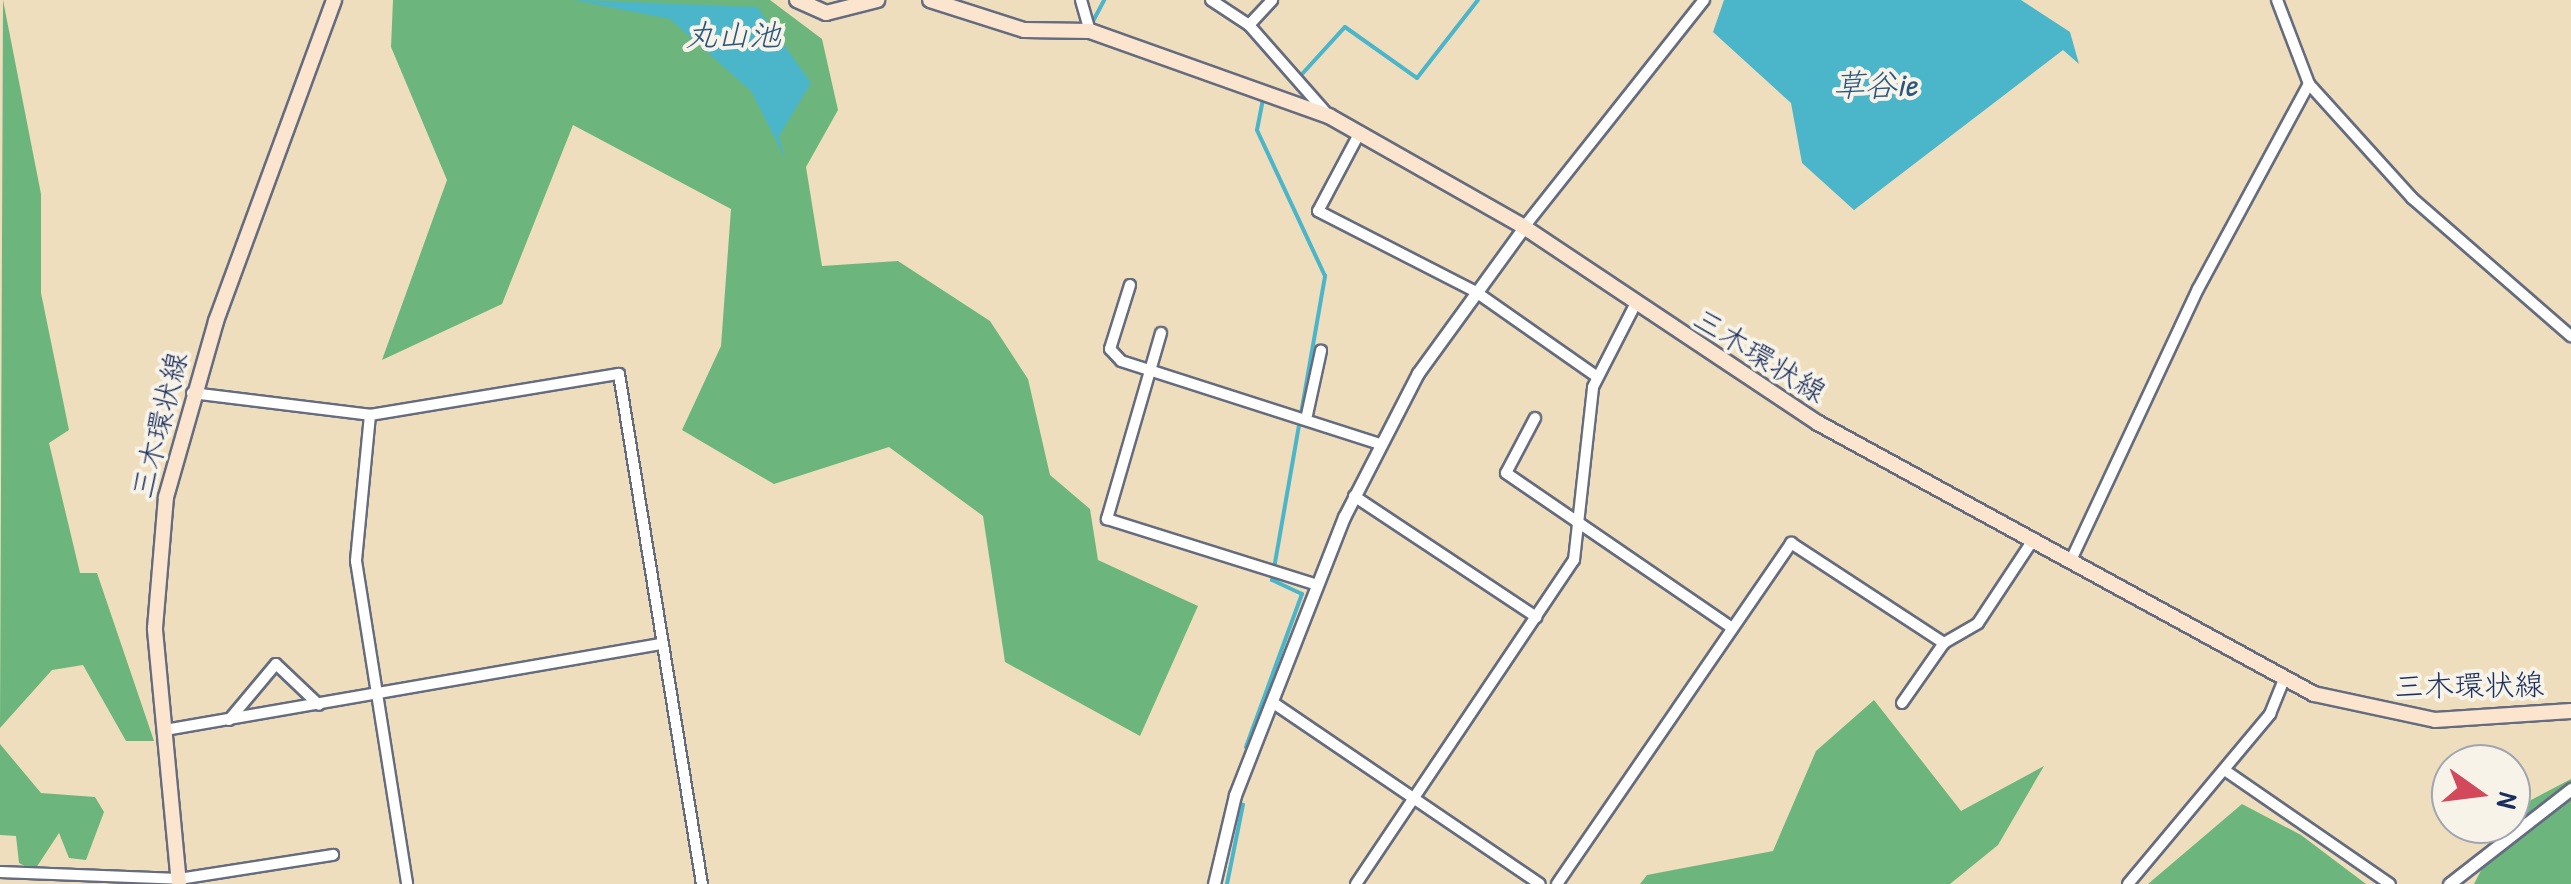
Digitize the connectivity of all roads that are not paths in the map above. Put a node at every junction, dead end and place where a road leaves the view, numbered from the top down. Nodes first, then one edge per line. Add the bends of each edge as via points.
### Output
1 (334, 0) edge
2 (797, 0) edge
3 (878, 0) edge
4 (930, 0) edge
5 (1081, 0) edge
6 (1211, 0) edge
7 (1272, 0) edge
8 (1704, 0) edge
9 (2277, 0) edge
10 (1249, 25) junction
11 (1090, 30) junction
12 (2309, 84) junction
13 (1329, 116) junction
14 (1360, 134) junction
15 (1524, 228) junction
16 (1130, 285) dead end
17 (1476, 292) junction
18 (1634, 306) junction
19 (1161, 333) dead end
20 (2571, 336) edge
21 (1320, 351) dead end
22 (1150, 370) junction
23 (1596, 376) junction
24 (192, 393) junction
25 (370, 415) junction
26 (1306, 415) junction
27 (1535, 418) dead end
28 (1378, 444) junction
29 (1354, 496) junction
30 (1578, 524) junction
31 (2032, 540) junction
32 (2071, 560) junction
33 (1315, 584) junction
34 (1536, 617) junction
35 (1732, 628) junction
36 (1944, 643) junction
37 (660, 644) junction
38 (2284, 679) junction
39 (376, 696) junction
40 (1902, 703) dead end
41 (1274, 704) junction
42 (319, 705) junction
43 (2571, 711) edge
44 (229, 720) junction
45 (166, 730) junction
46 (2226, 771) junction
47 (2571, 789) edge
48 (1414, 799) junction
49 (333, 856) dead end
50 (0, 872) edge
51 (179, 882) edge
52 (407, 884) edge
53 (702, 884) edge
54 (1214, 884) edge
55 (1356, 884) edge
56 (1540, 884) edge
57 (1557, 884) edge
58 (2128, 884) edge
59 (2390, 884) edge
60 (2449, 884) edge

1 - 24 main road, 三木環状線
2 - 3 main road via 826,14
4 - 11 main road, 三木環状線 via 1024,30
5 - 11 street
6 - 10 street
7 - 10 street
8 - 15 street
9 - 12 street
10 - 13 street
11 - 13 main road, 三木環状線
12 - 20 street via 2412,198
12 - 32 street via 2182,322
13 - 14 main road, 三木環状線
14 - 15 main road, 三木環状線
14 - 17 street via 1318,211
15 - 17 street
15 - 18 main road, 三木環状線
16 - 22 street via 1110,349
17 - 23 street
17 - 28 street
18 - 23 street
18 - 31 main road, 三木環状線 via 1818,424
19 - 22 street
21 - 26 street
22 - 26 street
22 - 33 street via 1107,519
23 - 30 street
24 - 25 street
24 - 45 main road, 三木環状線 via 155,590
25 - 37 street via 619,374
25 - 39 street via 356,561
26 - 28 street
27 - 30 street via 1506,473
28 - 29 street
29 - 33 street
29 - 34 street
30 - 34 street via 1574,560
30 - 35 street
31 - 32 main road, 三木環状線
31 - 36 street via 1978,622
32 - 38 main road, 三木環状線
33 - 41 street
34 - 48 street
35 - 36 street via 1790,542
35 - 57 street
36 - 40 street
37 - 39 street
37 - 53 street
38 - 43 main road, 三木環状線 via 2377,715
38 - 46 street via 2270,714
39 - 42 street
39 - 52 street
41 - 48 street
41 - 54 street via 1236,795
42 - 44 street
42 - 44 street via 276,664
44 - 45 street
45 - 51 main road, 三木環状線
46 - 58 street
46 - 59 street
47 - 60 street
48 - 55 street
48 - 56 street
49 - 51 street
50 - 51 street

